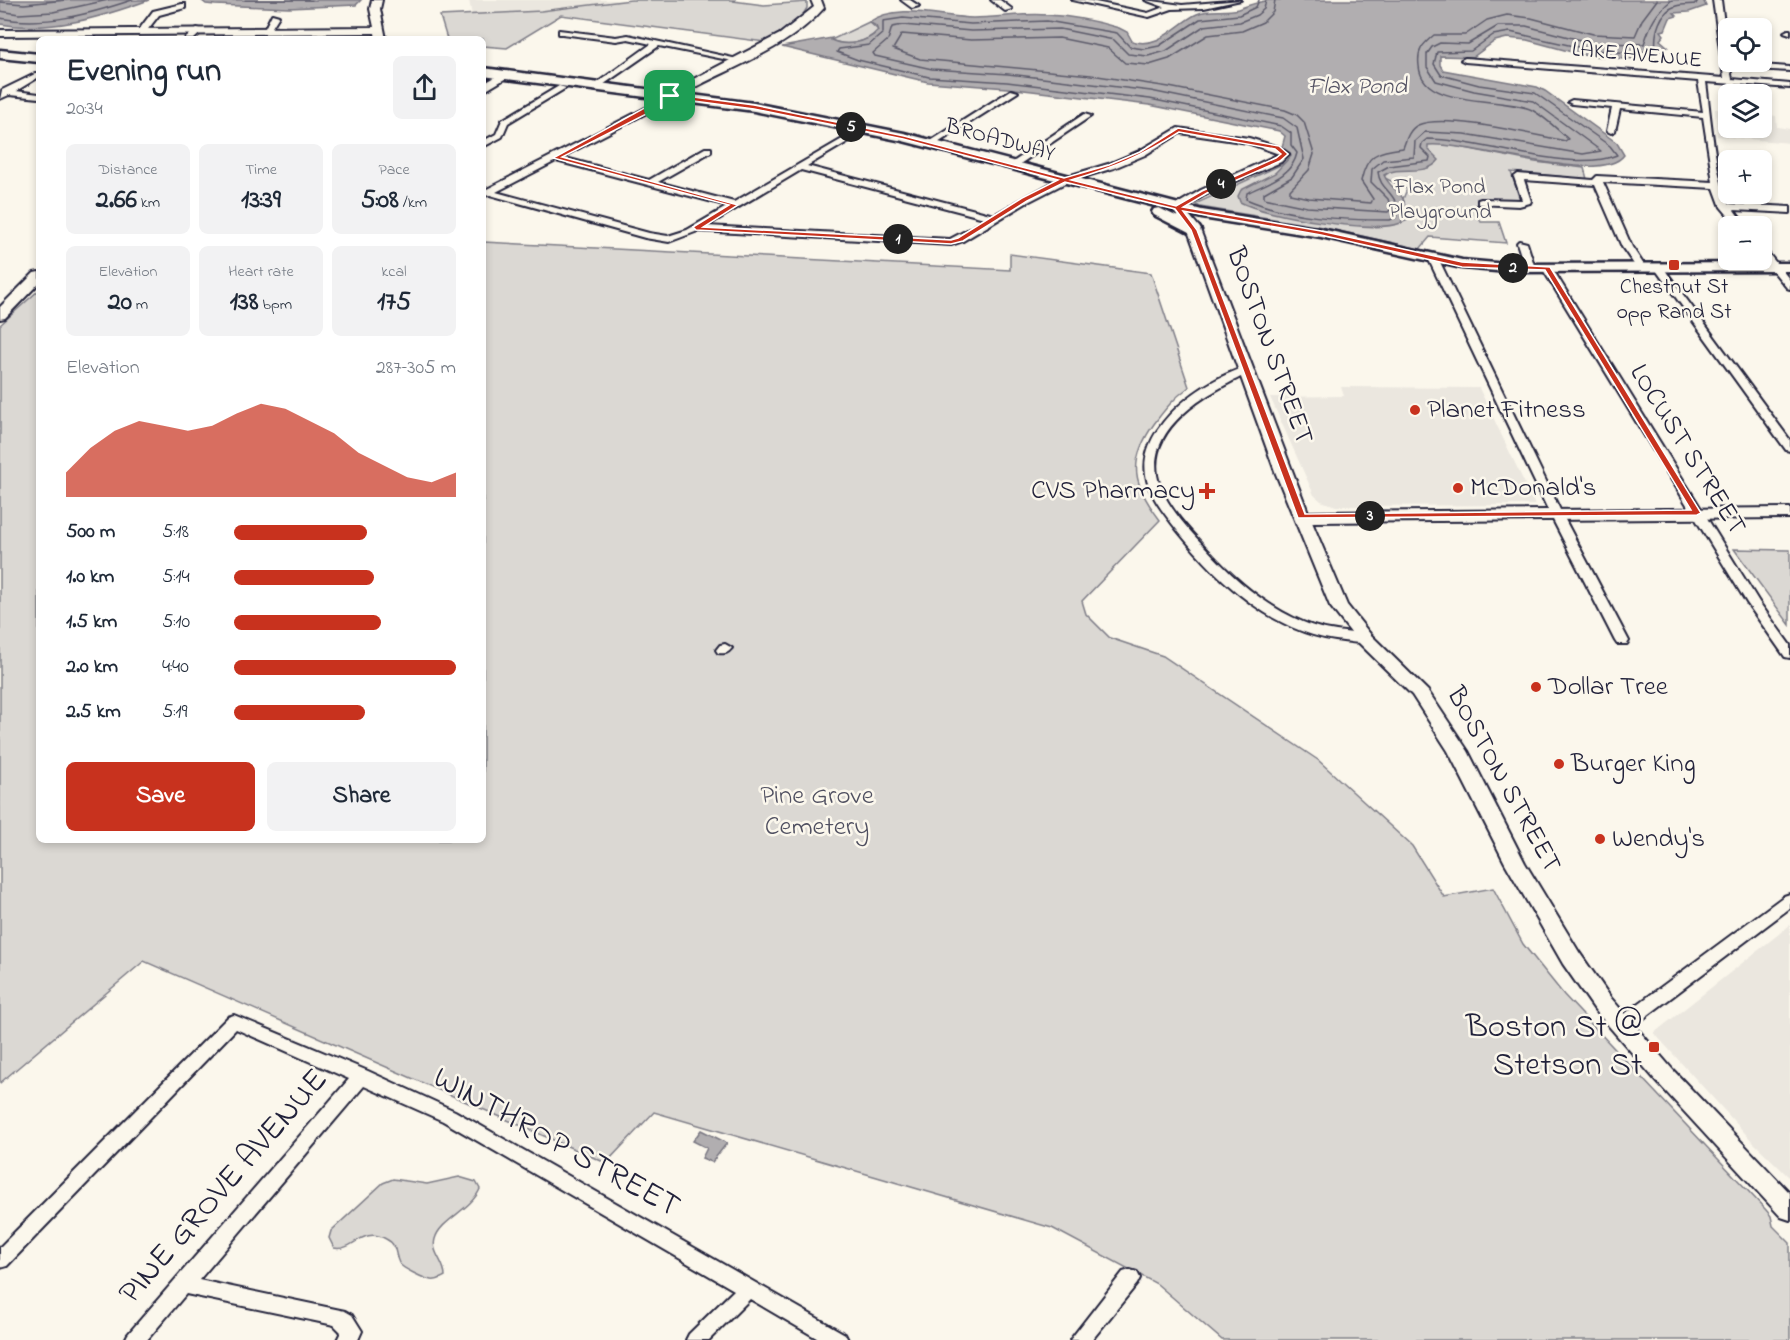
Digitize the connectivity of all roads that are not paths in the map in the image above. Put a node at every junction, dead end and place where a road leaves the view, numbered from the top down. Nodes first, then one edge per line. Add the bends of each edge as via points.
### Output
1 (377, 0) edge
2 (816, 0) edge
3 (905, 0) edge
4 (995, 0) edge
5 (1076, 0) edge
6 (1149, 0) edge
7 (1233, 0) edge
8 (1717, 0) edge
9 (182, 6) dead end
10 (915, 6) dead end
11 (1170, 7) junction
12 (1008, 9) dead end
13 (275, 16) dead end
14 (1719, 18) edge
15 (200, 30) junction
16 (266, 30) junction
17 (142, 31) junction
18 (562, 32) dead end
19 (0, 33) edge
20 (380, 34) edge
21 (193, 36) edge
22 (656, 44) junction
23 (0, 54) edge
24 (36, 58) edge
25 (738, 60) junction
26 (1465, 60) dead end
27 (1772, 68) edge
28 (1790, 69) edge
29 (1727, 72) edge
30 (486, 73) edge
31 (36, 76) edge
32 (486, 78) edge
33 (501, 78) junction
34 (1702, 79) junction
35 (1728, 81) junction
36 (1790, 86) edge
37 (486, 87) edge
38 (597, 87) junction
39 (562, 88) junction
40 (1014, 92) dead end
41 (2, 94) edge
42 (36, 96) edge
43 (667, 99) junction
44 (1572, 102) dead end
45 (1616, 107) junction
46 (1707, 115) junction
47 (1087, 116) dead end
48 (1189, 120) dead end
49 (863, 129) junction
50 (1178, 130) junction
51 (1611, 131) dead end
52 (486, 142) edge
53 (930, 144) junction
54 (708, 150) dead end
55 (556, 158) junction
56 (1011, 166) junction
57 (800, 167) junction
58 (1064, 180) junction
59 (650, 183) junction
60 (1598, 183) junction
61 (1718, 185) joint
62 (486, 193) edge
63 (1117, 193) junction
64 (486, 194) edge
65 (1481, 202) dead end
66 (1725, 204) edge
67 (735, 205) junction
68 (1726, 207) junction
69 (1177, 208) junction
70 (1790, 210) edge
71 (1733, 216) edge
72 (996, 218) junction
73 (696, 228) junction
74 (1194, 230) junction
75 (1522, 243) dead end
76 (1433, 258) junction
77 (1782, 267) edge
78 (1530, 268) junction
79 (1547, 268) junction
80 (1641, 268) junction
81 (1659, 268) junction
82 (36, 279) edge
83 (1790, 286) edge
84 (0, 315) edge
85 (1247, 370) junction
86 (1790, 448) edge
87 (1697, 513) junction
88 (1790, 513) edge
89 (1557, 514) junction
90 (1301, 517) junction
91 (1365, 639) junction
92 (1622, 641) dead end
93 (1790, 654) edge
94 (1790, 900) edge
95 (1622, 1026) junction
96 (362, 1076) junction
97 (1790, 1210) edge
98 (0, 1260) edge
99 (1130, 1278) dead end
100 (183, 1285) junction
101 (749, 1288) junction
102 (135, 1340) edge
103 (347, 1340) edge
104 (696, 1340) edge
105 (838, 1340) edge
106 (1080, 1340) edge

1 - 20 main road
2 - 25 main road via 819,8 805,22
3 - 10 street
4 - 12 street
5 - 11 street via 1149,15
6 - 11 street
7 - 11 street
8 - 14 street
9 - 17 street via 156,13
13 - 16 street
15 - 16 main road
15 - 17 main road
15 - 21 street
16 - 20 main road
17 - 19 main road
18 - 22 street via 628,37
22 - 25 street
22 - 38 street
23 - 24 main road
25 - 43 main road
26 - 34 street, LAKE AVENUE via 1516,61
27 - 28 street
29 - 35 street
30 - 33 main road, BROADWAY
31 - 41 street
32 - 33 main road, BROADWAY
33 - 37 main road
33 - 38 main road, BROADWAY
33 - 39 main road, BROADWAY
34 - 35 street, LAKE AVENUE
34 - 46 street
35 - 36 street, LAKE AVENUE
38 - 43 main road, BROADWAY
39 - 43 main road, BROADWAY
39 - 52 street via 505,122 498,135
40 - 53 street
41 - 42 street
43 - 49 main road, BROADWAY
43 - 55 street
44 - 45 street
45 - 46 street
45 - 51 street
46 - 61 street
47 - 56 street
48 - 50 street
49 - 53 main road, BROADWAY
49 - 57 street
50 - 58 street via 1142,153
50 - 69 street via 1277,147 1285,154
53 - 56 main road, BROADWAY
54 - 59 street
55 - 59 street
55 - 62 street
56 - 58 main road, BROADWAY
57 - 67 street
57 - 72 street
58 - 63 main road, BROADWAY
58 - 72 street
59 - 67 street
60 - 61 street via 1597,179 1608,178
60 - 65 street via 1518,177 1527,201
60 - 80 street via 1627,247
63 - 69 main road, BROADWAY
63 - 74 main road
64 - 73 street via 658,238 674,238
66 - 68 street
67 - 73 street
68 - 70 street
68 - 71 street
69 - 74 main road, BOSTON STREET
69 - 76 main road, BROADWAY via 1321,233
72 - 73 street via 951,242
74 - 85 main road, BOSTON STREET
75 - 78 street
76 - 78 main road, BROADWAY via 1478,267
76 - 89 street
77 - 81 main road, BROADWAY
77 - 83 street
78 - 79 main road, BROADWAY
79 - 80 main road, BROADWAY
79 - 87 street, LOCUST STREET
80 - 81 main road, BROADWAY
81 - 86 street
82 - 84 main road
85 - 90 main road, BOSTON STREET
85 - 91 street via 1192,399 1172,420 1153,453 1153,487 1199,549 1248,595 1317,633
87 - 88 main road
87 - 89 main road
87 - 93 street, LOCUST STREET
89 - 90 main road
89 - 92 street
90 - 91 main road, BOSTON STREET via 1339,606
91 - 95 main road, BOSTON STREET via 1419,691 1458,751 1515,863 1570,958
94 - 95 street
95 - 97 main road, BOSTON STREET
96 - 98 street, WINTHROP STREET via 234,1020
96 - 100 street, PINE GROVE AVENUE
96 - 101 street, WINTHROP STREET via 468,1126
99 - 106 street
100 - 102 street, PINE GROVE AVENUE
100 - 103 street via 338,1317 352,1331
101 - 104 street
101 - 105 street, WINTHROP STREET

